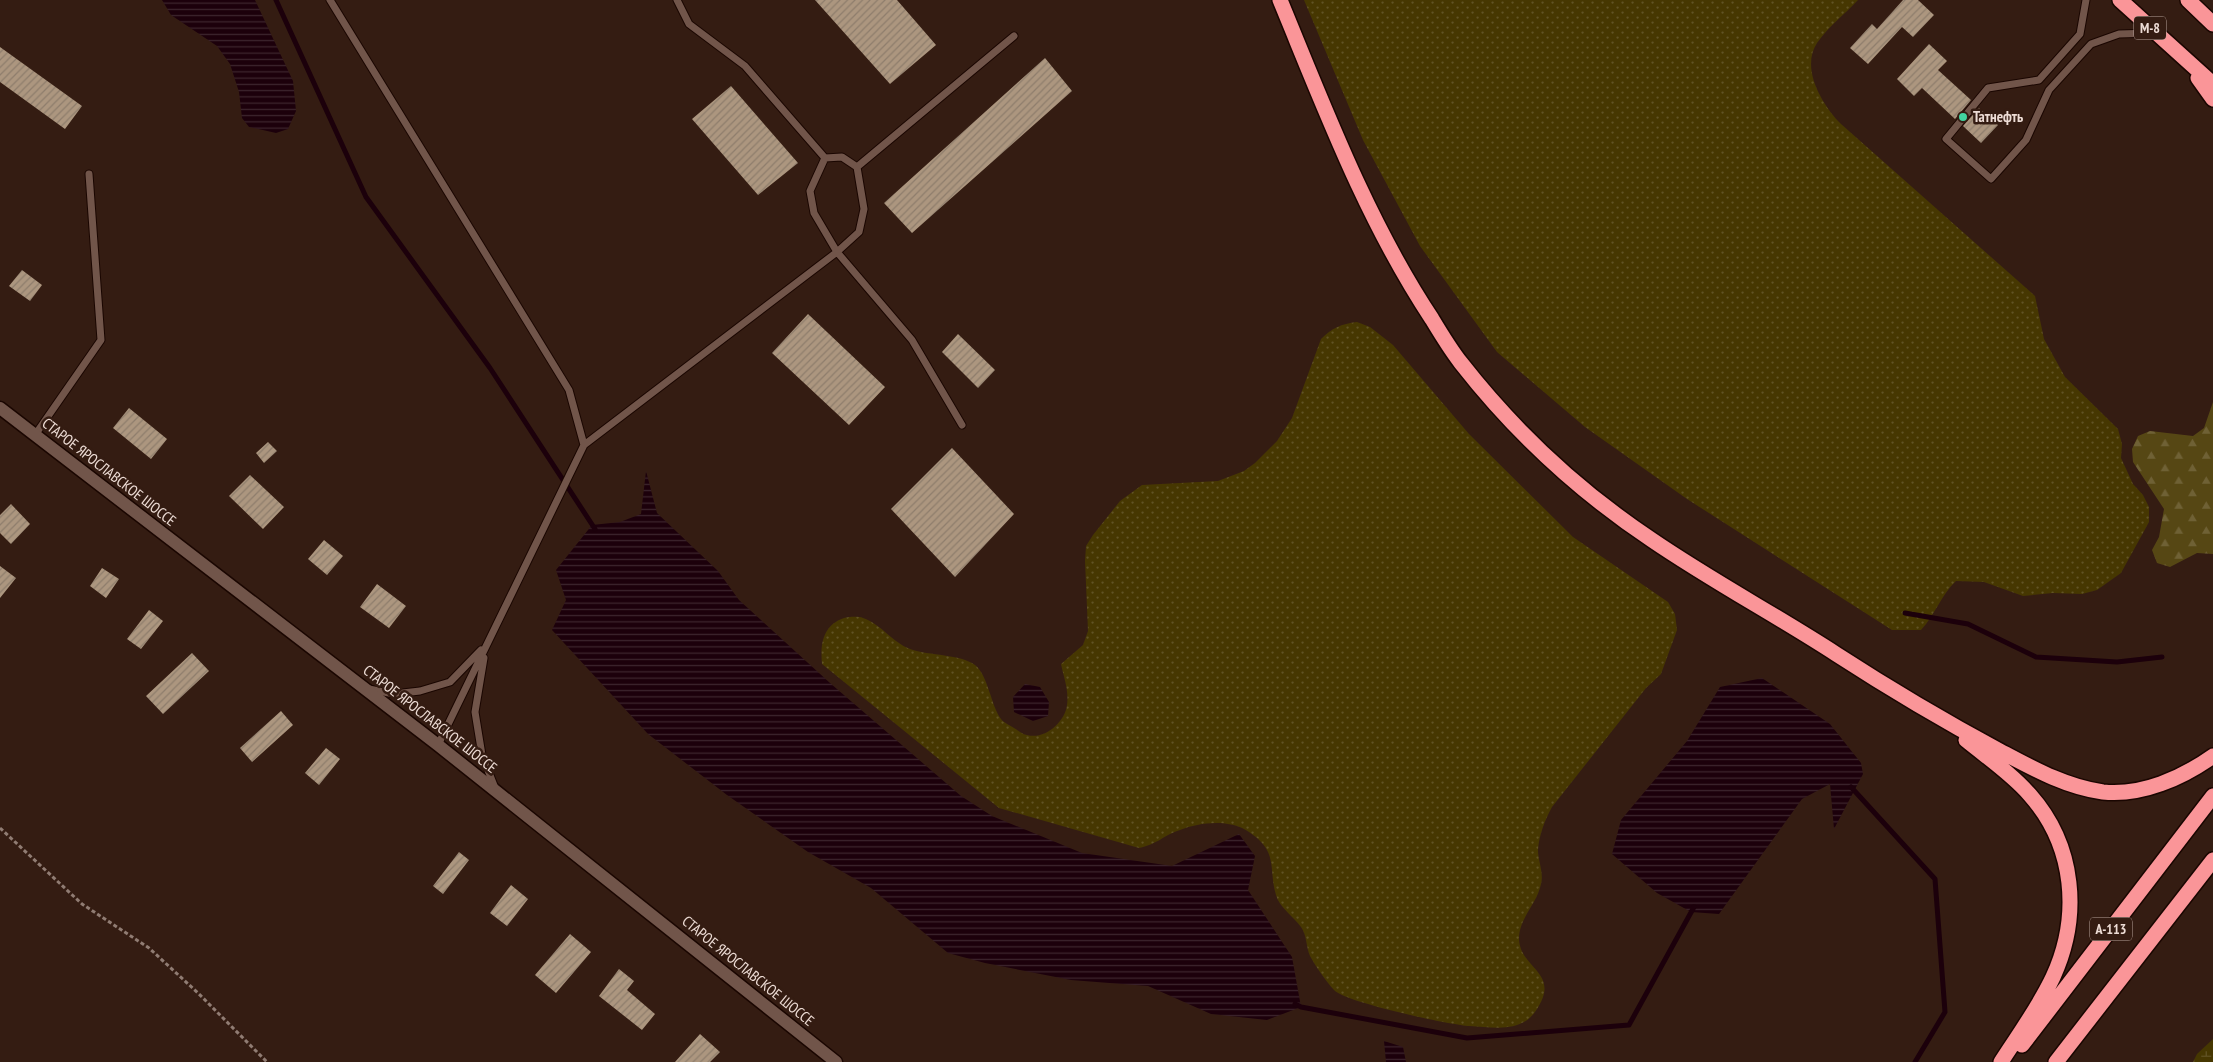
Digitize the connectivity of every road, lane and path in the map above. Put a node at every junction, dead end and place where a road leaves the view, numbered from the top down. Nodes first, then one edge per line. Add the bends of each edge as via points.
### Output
1 (330, 0) edge
2 (677, 0) edge
3 (1280, 0) edge
4 (2086, 0) edge
5 (2120, 0) edge
6 (2188, 0) edge
7 (2213, 24) edge
8 (2157, 33) junction
9 (1014, 36) dead end
10 (2181, 55) junction
11 (2213, 84) edge
12 (2213, 98) edge
13 (825, 158) junction
14 (857, 167) junction
15 (89, 174) dead end
16 (837, 252) junction
17 (0, 408) edge
18 (962, 425) dead end
19 (35, 435) junction
20 (584, 445) junction
21 (487, 643) junction
22 (363, 688) junction
23 (1940, 719) junction
24 (438, 745) junction
25 (2213, 756) edge
26 (497, 792) junction
27 (2213, 796) edge
28 (0, 828) edge
29 (2213, 860) edge
30 (267, 1062) edge
31 (836, 1062) edge
32 (2001, 1062) edge
33 (2009, 1062) edge
34 (2056, 1062) edge

1 - 20 lane via 569,390
2 - 13 lane via 689,24 745,66
3 - 23 highway via 1383,238 1417,298 1459,361 1527,439 1562,471 1650,539
4 - 8 lane via 2080,34 2039,80 1988,88 1946,139 1991,179 2026,140 2049,90 2091,44 2120,34
5 - 8 highway, М-8
6 - 7 highway
8 - 10 highway, М-8
9 - 14 lane
10 - 11 highway, М-8
10 - 12 highway
13 - 14 lane via 842,157
13 - 16 lane via 810,191 814,213
14 - 16 lane via 864,209 861,224 859,232
15 - 19 lane via 101,340
16 - 18 lane via 912,340
16 - 20 lane
17 - 19 main road, СТАРОЕ ЯРОСЛАВСКОЕ ШОССЕ
19 - 22 main road, СТАРОЕ ЯРОСЛАВСКОЕ ШОССЕ
20 - 21 lane
21 - 22 lane via 450,682 420,692 394,694
21 - 24 lane
21 - 26 lane via 475,712 482,755
22 - 24 main road, СТАРОЕ ЯРОСЛАВСКОЕ ШОССЕ
23 - 25 highway via 2042,773 2086,789 2107,792 2152,786 2192,771
23 - 32 highway via 2016,780 2041,807 2054,828 2070,882 2070,916 2058,964 2045,992
24 - 26 main road, СТАРОЕ ЯРОСЛАВСКОЕ ШОССЕ
26 - 31 main road, СТАРОЕ ЯРОСЛАВСКОЕ ШОССЕ
27 - 33 highway, А-113
28 - 30 path via 82,904 148,948
29 - 34 highway, А-113

